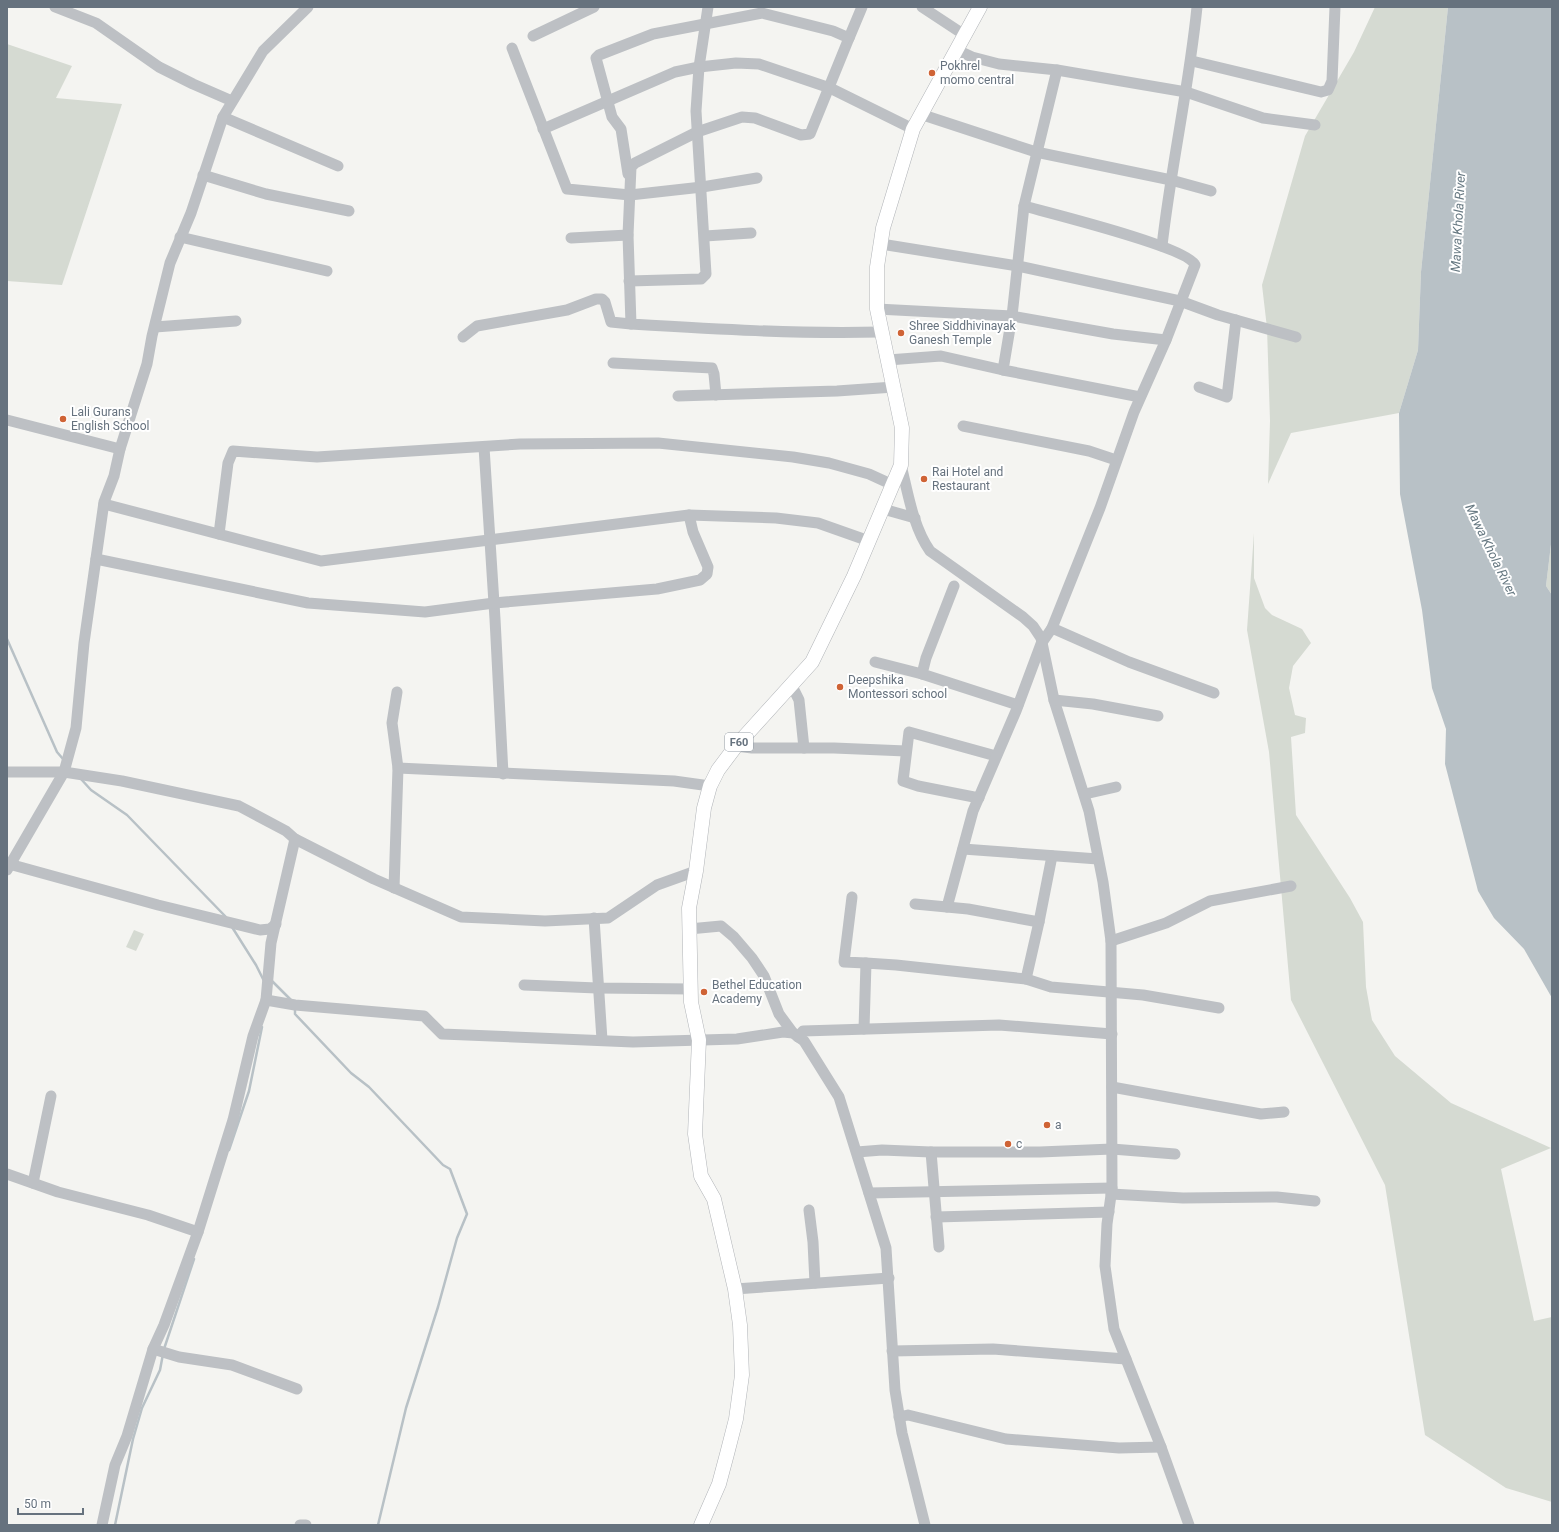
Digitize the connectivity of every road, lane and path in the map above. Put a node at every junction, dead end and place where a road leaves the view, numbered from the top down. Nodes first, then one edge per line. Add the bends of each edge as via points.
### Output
1 (55, 7) edge
2 (308, 7) edge
3 (594, 7) edge
4 (708, 7) edge
5 (862, 7) edge
6 (922, 7) edge
7 (980, 7) edge
8 (1197, 7) edge
9 (1335, 7) edge
10 (705, 24) junction
11 (533, 36) dead end
12 (966, 36) junction
13 (849, 38) junction
14 (512, 48) dead end
15 (957, 50) junction
16 (1192, 61) junction
17 (699, 67) junction
18 (1057, 70) junction
19 (830, 88) junction
20 (1186, 92) junction
21 (232, 101) junction
22 (607, 102) junction
23 (920, 114) junction
24 (223, 117) junction
25 (1315, 125) dead end
26 (543, 128) junction
27 (913, 129) junction
28 (697, 132) junction
29 (1036, 152) junction
30 (338, 166) dead end
31 (203, 175) junction
32 (757, 178) dead end
33 (1171, 180) junction
34 (629, 182) junction
35 (702, 187) junction
36 (1211, 191) dead end
37 (630, 195) junction
38 (1024, 206) junction
39 (349, 211) dead end
40 (751, 233) dead end
41 (628, 235) junction
42 (705, 236) junction
43 (180, 237) junction
44 (571, 238) dead end
45 (881, 244) junction
46 (1162, 246) junction
47 (1018, 266) junction
48 (327, 271) dead end
49 (630, 281) junction
50 (1180, 301) junction
51 (877, 309) junction
52 (1012, 316) junction
53 (1236, 320) junction
54 (236, 321) dead end
55 (631, 324) junction
56 (155, 327) junction
57 (880, 332) junction
58 (1296, 336) dead end
59 (463, 337) dead end
60 (1166, 340) junction
61 (888, 360) junction
62 (613, 363) dead end
63 (1003, 370) junction
64 (894, 387) junction
65 (1199, 387) dead end
66 (716, 395) junction
67 (678, 396) dead end
68 (1140, 397) junction
69 (7, 420) edge
70 (963, 426) dead end
71 (484, 447) junction
72 (120, 449) junction
73 (1116, 460) junction
74 (901, 465) junction
75 (893, 485) junction
76 (104, 504) junction
77 (883, 509) junction
78 (689, 515) junction
79 (915, 518) junction
80 (219, 534) junction
81 (491, 541) junction
82 (869, 541) junction
83 (96, 559) junction
84 (954, 586) dead end
85 (494, 603) junction
86 (1052, 628) junction
87 (1041, 644) junction
88 (875, 662) dead end
89 (922, 674) junction
90 (792, 686) junction
91 (397, 692) dead end
92 (1214, 693) dead end
93 (1054, 700) junction
94 (1018, 705) junction
95 (1158, 716) dead end
96 (736, 746) junction
97 (804, 748) junction
98 (906, 751) junction
99 (996, 756) junction
100 (398, 768) junction
101 (7, 772) edge
102 (64, 772) junction
103 (503, 774) junction
104 (710, 786) junction
105 (1116, 787) dead end
106 (1084, 794) junction
107 (978, 798) junction
108 (295, 839) junction
109 (963, 849) junction
110 (1052, 856) junction
111 (1098, 859) junction
112 (8, 867) edge
113 (696, 871) junction
114 (1291, 886) dead end
115 (394, 888) junction
116 (852, 896) dead end
117 (915, 904) dead end
118 (947, 907) junction
119 (594, 918) junction
120 (1039, 922) junction
121 (276, 924) junction
122 (263, 930) junction
123 (689, 930) junction
124 (272, 940) junction
125 (1111, 941) junction
126 (866, 964) junction
127 (1026, 979) junction
128 (524, 985) dead end
129 (597, 988) junction
130 (691, 989) junction
131 (1112, 992) junction
132 (266, 1000) junction
133 (1219, 1008) dead end
134 (864, 1029) junction
135 (1112, 1034) junction
136 (796, 1035) junction
137 (602, 1040) junction
138 (699, 1040) junction
139 (1112, 1087) junction
140 (51, 1096) dead end
141 (1284, 1112) dead end
142 (1112, 1149) junction
143 (857, 1152) junction
144 (931, 1152) junction
145 (1175, 1154) dead end
146 (7, 1174) edge
147 (33, 1183) junction
148 (1112, 1191) junction
149 (934, 1192) junction
150 (869, 1193) junction
151 (1315, 1201) dead end
152 (809, 1210) dead end
153 (1109, 1212) junction
154 (936, 1217) junction
155 (198, 1232) junction
156 (939, 1247) dead end
157 (889, 1278) junction
158 (815, 1284) junction
159 (735, 1289) junction
160 (153, 1349) junction
161 (892, 1351) junction
162 (1126, 1359) junction
163 (297, 1389) dead end
164 (899, 1417) junction
165 (1161, 1447) junction
166 (102, 1525) edge
167 (300, 1525) edge
168 (306, 1525) edge
169 (701, 1525) edge
170 (925, 1525) edge
171 (1189, 1525) edge

1 - 21 street via 96,23 159,67
2 - 21 street via 263,51
3 - 11 street
4 - 10 street
5 - 13 street
6 - 12 street
7 - 12 main road, F60
8 - 16 street
9 - 16 street via 1332,81 1328,90 1321,92
10 - 13 street via 762,13
10 - 17 street
10 - 22 street via 654,34 599,55 596,58
12 - 15 main road, F60
13 - 19 street
14 - 26 street
15 - 18 street via 998,64
15 - 23 main road, F60
16 - 20 street
17 - 19 street via 736,63 759,64
17 - 22 street via 675,72
17 - 28 street
18 - 20 street
18 - 29 street
19 - 27 street
19 - 28 street via 810,134 806,136 755,118 742,117
20 - 25 street via 1263,118
20 - 33 street
21 - 24 street
22 - 26 street
22 - 34 street via 612,117 622,129
23 - 27 main road, F60
23 - 29 street
24 - 30 street
24 - 31 street
26 - 37 street via 567,189
27 - 45 main road, F60 via 883,228
28 - 34 street via 635,163 631,167
28 - 35 street
29 - 33 street
29 - 38 street
31 - 39 street via 266,194
31 - 43 street
32 - 35 street
33 - 36 street
33 - 46 street
34 - 37 street
35 - 37 street
35 - 42 street
37 - 41 street
38 - 46 street
38 - 47 street
40 - 42 street
41 - 44 street
41 - 49 street
42 - 49 street via 704,277
43 - 48 street
43 - 56 street via 170,263
45 - 47 street
45 - 51 main road, F60 via 877,267
46 - 50 street via 1192,260 1195,265
47 - 50 street
47 - 52 street
49 - 55 street
50 - 53 street
50 - 60 street
51 - 52 street
51 - 57 main road, F60
52 - 60 street via 1113,334
52 - 63 street
53 - 58 street
53 - 65 street via 1227,397
54 - 56 street
55 - 57 street via 758,332
55 - 59 street via 612,322 605,302 596,299 567,310 477,326
56 - 72 street via 147,364
57 - 61 main road, F60
60 - 68 street
61 - 63 street via 941,356
61 - 64 main road, F60
62 - 66 street via 712,368
63 - 68 street
64 - 66 street
64 - 74 main road, F60 via 902,428
66 - 67 street
68 - 73 street
69 - 72 street
70 - 73 street via 1089,451
71 - 75 street via 520,444 658,443 712,448 829,463 869,474
71 - 80 street via 317,456 233,451 228,463
71 - 81 street
72 - 76 street
73 - 86 street via 1100,508
74 - 75 main road, F60
74 - 79 street
75 - 77 main road, F60
76 - 80 street
76 - 83 street
77 - 79 street
77 - 82 main road, F60
78 - 81 street
78 - 82 street via 776,518 818,523
78 - 85 street via 693,532 708,567 707,574 700,580 657,588
79 - 87 street via 930,551 1023,617 1038,633
80 - 81 street via 321,561
81 - 85 street
82 - 90 main road, F60 via 812,662
83 - 85 street via 308,603 424,612
83 - 102 street via 84,642 76,728
84 - 89 street
85 - 103 street
86 - 87 street
86 - 92 street via 1129,662
87 - 93 street
87 - 94 street
88 - 89 street
89 - 94 street
90 - 96 main road, F60
90 - 97 street via 799,700
91 - 100 street via 392,723
93 - 95 street
93 - 106 street
94 - 99 street
96 - 97 street
96 - 104 main road, F60 via 718,770
97 - 98 street
98 - 99 street via 909,732
98 - 107 street via 903,781
99 - 107 street
100 - 103 street
100 - 115 street
101 - 102 street
102 - 108 street via 122,781 239,806 286,831
102 - 112 street
103 - 104 street via 674,781
104 - 113 main road, F60 via 704,808
105 - 106 street
106 - 111 street
107 - 109 street
108 - 115 street
108 - 121 street
109 - 110 street
109 - 118 street
110 - 111 street
110 - 120 street
111 - 125 street
112 - 122 street
113 - 119 street via 657,885 608,918
113 - 123 main road, F60 via 688,908
114 - 125 street via 1210,901 1166,923
115 - 119 street via 461,917 545,921
116 - 126 street via 844,962
117 - 118 street
118 - 120 street
119 - 129 street
120 - 127 street
121 - 122 street via 270,929
121 - 124 street
122 - 124 street
123 - 130 main road, F60
123 - 136 street via 720,926 734,937 764,976 779,1014
124 - 132 street
125 - 131 street
126 - 127 street
126 - 134 street
127 - 131 street via 1051,987
128 - 129 street
129 - 130 street
129 - 137 street
130 - 138 main road, F60 via 691,1002
131 - 133 street via 1143,994
131 - 135 street
132 - 137 street via 295,1005 424,1016 442,1034
132 - 155 street via 253,1036 233,1120
134 - 135 street via 999,1025
134 - 136 street via 803,1031
135 - 139 street
136 - 138 street via 783,1032 737,1039
136 - 143 street via 804,1041 839,1098
137 - 138 street
138 - 159 main road, F60 via 695,1134 697,1154 701,1176 714,1199
139 - 141 street via 1261,1114
139 - 142 street
140 - 147 street
142 - 144 street
142 - 145 street
142 - 148 street
143 - 144 street
143 - 150 street
144 - 149 street
146 - 147 street
147 - 155 street
148 - 149 street
148 - 151 street via 1183,1198 1277,1197
148 - 153 street
149 - 150 street
149 - 154 street
150 - 157 street via 886,1248
152 - 158 street
153 - 154 street
153 - 162 street via 1105,1266 1114,1329
154 - 156 street
155 - 160 street
157 - 158 street
157 - 161 street
158 - 159 street
159 - 169 main road, F60 via 740,1325 742,1375 738,1411 719,1484
160 - 163 street via 179,1357 232,1365
160 - 166 street via 127,1436 115,1465
161 - 162 street via 993,1349
161 - 164 street
162 - 165 street
164 - 165 street via 908,1415 1006,1439 1119,1448
164 - 170 street
165 - 171 street
167 - 168 street

